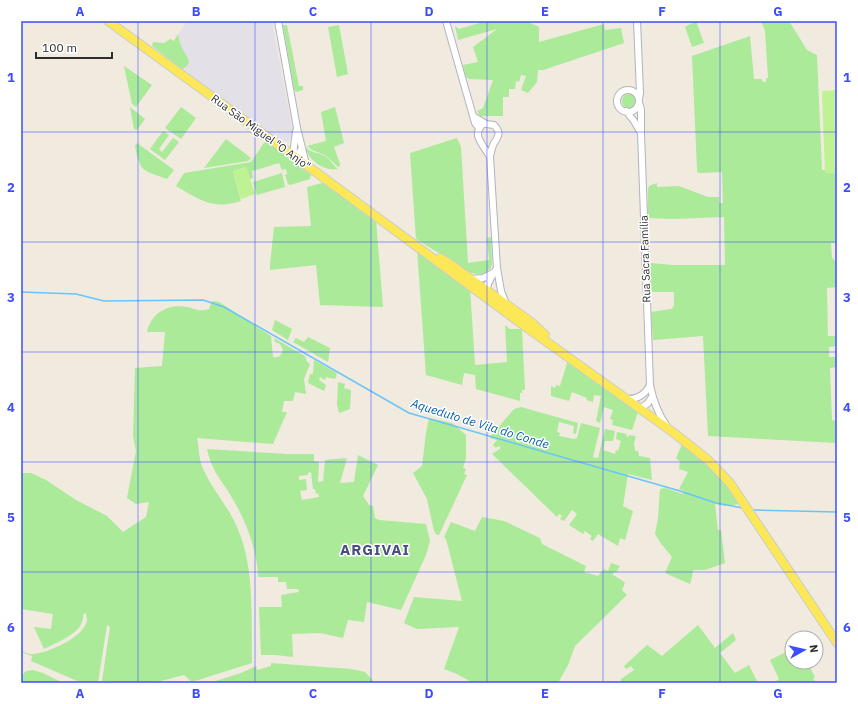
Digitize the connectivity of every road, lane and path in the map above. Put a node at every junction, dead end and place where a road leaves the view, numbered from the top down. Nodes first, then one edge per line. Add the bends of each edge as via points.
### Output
1 (108, 21) edge
2 (278, 21) edge
3 (446, 21) edge
4 (637, 21) edge
5 (639, 80) junction
6 (626, 90) junction
7 (639, 101) junction
8 (626, 111) junction
9 (473, 116) junction
10 (486, 124) junction
11 (475, 127) junction
12 (296, 128) junction
13 (640, 133) junction
14 (294, 143) junction
15 (482, 143) junction
16 (494, 143) junction
17 (279, 146) junction
18 (302, 148) junction
19 (293, 155) junction
20 (490, 156) junction
21 (306, 165) junction
22 (414, 243) junction
23 (496, 270) junction
24 (472, 279) junction
25 (499, 280) junction
26 (488, 293) junction
27 (506, 304) junction
28 (567, 355) junction
29 (650, 385) junction
30 (646, 393) junction
31 (628, 399) junction
32 (653, 399) junction
33 (640, 408) junction
34 (654, 418) junction
35 (669, 429) junction
36 (837, 644) edge

1 - 17 main road, Rua São Miguel "O Anjo"
2 - 12 street
3 - 9 street
4 - 5 street, Rua Sacra Família
5 - 6 street
5 - 7 street, Rua Sacra Família
6 - 7 street via 636,93
6 - 8 street via 620,94 618,101 620,108
7 - 8 street via 636,109
7 - 13 street, Rua Sacra Família
8 - 13 street, Rua Sacra Família
9 - 10 street
9 - 11 street
10 - 11 street
10 - 16 street via 494,125 498,131 499,137
11 - 15 street
12 - 14 street
12 - 18 street
13 - 29 street, Rua Sacra Família
14 - 17 street
14 - 19 street
15 - 16 street
15 - 20 street
16 - 20 street
17 - 19 main road, Rua São Miguel "O Anjo"
18 - 19 street
18 - 21 street
19 - 21 main road, Rua São Miguel "O Anjo"
20 - 23 street
21 - 22 main road, Rua São Miguel "O Anjo"
22 - 24 main road, Rua São Miguel "O Anjo"
22 - 26 main road, Rua São Miguel "O Anjo" via 453,273
23 - 24 street via 483,278
23 - 25 street
23 - 26 street via 488,284
24 - 26 main road, Rua São Miguel "O Anjo"
25 - 26 street
25 - 27 street
26 - 27 main road, Rua São Miguel "O Anjo"
26 - 28 main road, Rua São Miguel "O Anjo"
27 - 28 main road, Rua São Miguel "O Anjo" via 531,322
28 - 31 main road, Rua São Miguel "O Anjo"
29 - 30 street
29 - 32 street, Rua Sacra Família
30 - 31 street
30 - 33 street
31 - 33 main road, Rua São Miguel "O Anjo"
32 - 33 street
32 - 34 street
32 - 35 street via 659,415
33 - 34 main road, Rua São Miguel "O Anjo"
34 - 35 main road, Rua São Miguel "O Anjo"
35 - 36 main road, Rua São Miguel "O Anjo" via 708,460 730,483

